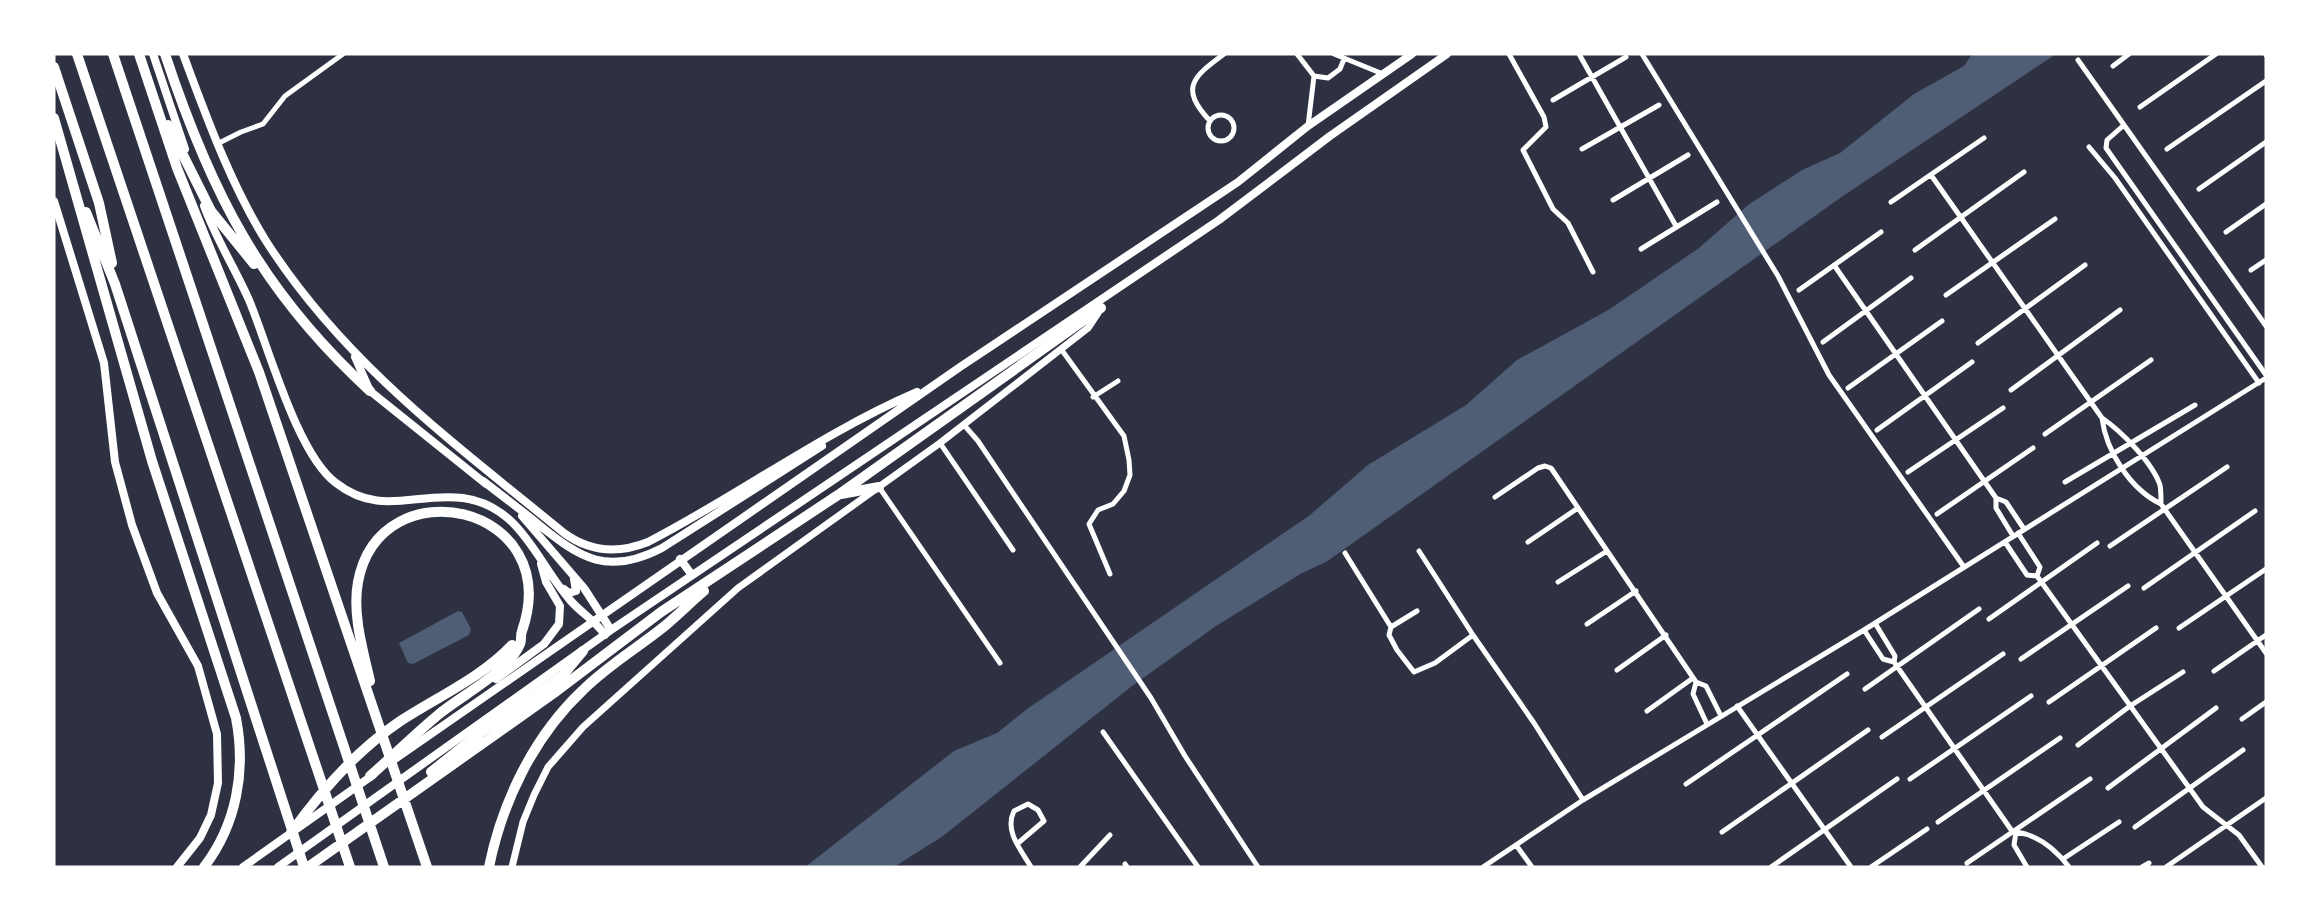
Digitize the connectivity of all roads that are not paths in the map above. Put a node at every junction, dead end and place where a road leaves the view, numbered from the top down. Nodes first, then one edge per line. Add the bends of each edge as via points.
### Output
1 (77, 54) edge
2 (113, 54) edge
3 (139, 54) edge
4 (153, 54) edge
5 (165, 54) edge
6 (183, 54) edge
7 (343, 54) edge
8 (1224, 54) edge
9 (1297, 54) edge
10 (1334, 54) edge
11 (1412, 54) edge
12 (1448, 54) edge
13 (1509, 54) edge
14 (1579, 54) edge
15 (1642, 54) edge
16 (2129, 54) edge
17 (2216, 54) edge
18 (1626, 57) dead end
19 (1344, 59) junction
20 (2078, 60) dead end
21 (2113, 66) dead end
22 (54, 67) edge
23 (1383, 74) junction
24 (1314, 76) junction
25 (1593, 78) junction
26 (2266, 81) edge
27 (1553, 100) dead end
28 (1659, 105) dead end
29 (157, 107) junction
30 (2140, 107) dead end
31 (54, 118) edge
32 (1210, 121) junction
33 (2124, 125) junction
34 (1308, 126) junction
35 (1621, 127) junction
36 (1984, 138) dead end
37 (2266, 142) edge
38 (217, 144) junction
39 (2089, 147) dead end
40 (1582, 149) dead end
41 (2167, 149) dead end
42 (1688, 155) dead end
43 (2024, 172) dead end
44 (1931, 175) junction
45 (73, 178) junction
46 (1650, 179) junction
47 (2199, 189) dead end
48 (1613, 200) dead end
49 (54, 201) edge
50 (1717, 202) dead end
51 (1891, 202) dead end
52 (2266, 204) edge
53 (1959, 218) junction
54 (2055, 219) dead end
55 (1676, 226) junction
56 (1881, 232) dead end
57 (2226, 232) dead end
58 (1641, 249) dead end
59 (1915, 250) dead end
60 (2266, 260) edge
61 (1992, 263) junction
62 (1834, 265) junction
63 (2085, 265) dead end
64 (2251, 270) dead end
65 (1593, 272) dead end
66 (1911, 278) dead end
67 (115, 284) junction
68 (272, 285) junction
69 (1118, 289) junction
70 (1799, 290) dead end
71 (1946, 295) dead end
72 (1101, 308) junction
73 (2024, 308) junction
74 (2120, 310) dead end
75 (1867, 311) junction
76 (1942, 321) dead end
77 (2266, 326) edge
78 (1823, 342) dead end
79 (1978, 343) dead end
80 (1061, 349) junction
81 (1897, 352) junction
82 (353, 353) junction
83 (2058, 355) junction
84 (2151, 360) dead end
85 (1972, 362) dead end
86 (2266, 377) edge
87 (1118, 381) dead end
88 (2259, 383) junction
89 (932, 386) junction
90 (1848, 388) dead end
91 (2011, 390) dead end
92 (370, 391) junction
93 (1926, 396) junction
94 (1094, 398) junction
95 (2091, 400) junction
96 (2195, 405) dead end
97 (883, 407) junction
98 (2003, 408) dead end
99 (2102, 418) junction
100 (964, 425) junction
101 (1877, 430) dead end
102 (2045, 434) dead end
103 (1956, 440) junction
104 (940, 443) junction
105 (2131, 445) junction
106 (2033, 448) dead end
107 (2114, 454) junction
108 (2141, 456) junction
109 (2227, 467) dead end
110 (2122, 468) junction
111 (1908, 472) dead end
112 (483, 481) junction
113 (1984, 482) junction
114 (2065, 482) dead end
115 (879, 487) junction
116 (838, 495) junction
117 (1495, 497) dead end
118 (1996, 498) junction
119 (2163, 507) junction
120 (1578, 508) junction
121 (2255, 511) dead end
122 (1937, 514) dead end
123 (2024, 529) junction
124 (2016, 535) junction
125 (1528, 542) dead end
126 (2005, 542) junction
127 (2097, 543) dead end
128 (2110, 546) dead end
129 (1013, 550) dead end
130 (1419, 551) dead end
131 (1607, 551) junction
132 (1345, 553) dead end
133 (2195, 553) junction
134 (539, 556) junction
135 (681, 559) junction
136 (1964, 567) junction
137 (727, 569) junction
138 (2266, 569) edge
139 (571, 572) junction
140 (1110, 574) dead end
141 (692, 575) junction
142 (2037, 576) junction
143 (1558, 582) dead end
144 (558, 583) junction
145 (2042, 583) junction
146 (2128, 586) dead end
147 (2144, 588) dead end
148 (1636, 591) junction
149 (2226, 597) junction
150 (1979, 609) dead end
151 (1417, 611) dead end
152 (597, 617) junction
153 (1989, 619) dead end
154 (1875, 623) junction
155 (1587, 624) dead end
156 (2070, 625) junction
157 (1391, 627) junction
158 (2156, 628) dead end
159 (2179, 628) dead end
160 (1864, 630) junction
161 (521, 633) junction
162 (608, 633) junction
163 (1473, 635) junction
164 (1666, 635) junction
165 (2266, 635) edge
166 (2257, 641) junction
167 (583, 651) junction
168 (2266, 653) edge
169 (2003, 654) dead end
170 (2021, 659) dead end
171 (1000, 663) dead end
172 (1896, 664) junction
173 (2101, 666) junction
174 (1617, 669) dead end
175 (2214, 671) dead end
176 (2183, 672) dead end
177 (1846, 674) dead end
178 (1695, 680) junction
179 (1865, 688) dead end
180 (2031, 696) dead end
181 (2049, 702) dead end
182 (2266, 702) edge
183 (1737, 706) junction
184 (2130, 706) junction
185 (1926, 707) junction
186 (2216, 708) dead end
187 (1647, 711) dead end
188 (1721, 716) junction
189 (2242, 719) dead end
190 (1707, 724) junction
191 (443, 725) junction
192 (381, 727) junction
193 (1868, 729) dead end
194 (1103, 732) dead end
195 (1756, 735) junction
196 (1882, 737) dead end
197 (2060, 738) dead end
198 (2078, 745) dead end
199 (1955, 748) junction
200 (2162, 748) junction
201 (2243, 750) dead end
202 (370, 776) junction
203 (1898, 779) dead end
204 (1910, 779) dead end
205 (2090, 779) dead end
206 (1686, 784) dead end
207 (1791, 785) junction
208 (2108, 788) dead end
209 (2189, 789) junction
210 (1984, 790) junction
211 (2266, 798) edge
212 (1583, 800) junction
213 (1938, 822) dead end
214 (2120, 822) dead end
215 (2228, 826) junction
216 (2135, 827) dead end
217 (1927, 829) dead end
218 (1824, 830) junction
219 (1722, 831) dead end
220 (2014, 832) junction
221 (1110, 834) dead end
222 (289, 836) junction
223 (1017, 844) junction
224 (1516, 845) junction
225 (2063, 859) junction
226 (2263, 862) edge
227 (1967, 863) dead end
228 (2149, 863) dead end
229 (177, 867) edge
230 (204, 867) edge
231 (243, 867) edge
232 (278, 867) edge
233 (305, 867) edge
234 (350, 867) edge
235 (384, 867) edge
236 (427, 867) edge
237 (489, 867) edge
238 (512, 867) edge
239 (1031, 867) edge
240 (1080, 867) edge
241 (1198, 867) edge
242 (1258, 867) edge
243 (1483, 867) edge
244 (1532, 867) edge
245 (1771, 867) edge
246 (1851, 867) edge
247 (1871, 867) edge
248 (2027, 867) edge
249 (2069, 867) edge
250 (2142, 867) edge
251 (2166, 867) edge

1 - 234 highway
2 - 235 highway
3 - 29 highway
4 - 134 main road via 208,216 250,302 308,451 320,468 348,491 379,502 453,497 488,504 515,523
5 - 68 highway via 209,173
6 - 38 main road
7 - 38 street via 285,96 263,124
8 - 32 street via 1199,74 1192,88 1193,100
9 - 24 street
10 - 19 street
11 - 23 main road
12 - 69 main road
13 - 65 street via 1546,127 1523,150 1526,159 1553,209 1568,223
14 - 25 street
15 - 136 street via 1778,276 1829,375
16 - 21 street
17 - 30 street
18 - 25 street
19 - 23 street
19 - 24 street via 1340,69 1328,78
20 - 33 street
22 - 67 highway via 104,222
23 - 34 main road
24 - 34 street
25 - 27 street
25 - 35 street
26 - 41 street
28 - 35 street
29 - 68 highway via 211,211
29 - 192 highway via 198,221 248,340
31 - 45 highway
32 - 32 street via 1218,115 1228,116 1235,127 1231,137 1213,139 1208,131
33 - 77 street
33 - 86 street via 2107,140 2106,148
34 - 89 main road via 1238,183
35 - 40 street
35 - 46 street
36 - 44 street
37 - 47 street
38 - 82 main road via 265,239 302,293
39 - 88 street via 2195,288
42 - 46 street
43 - 53 street
44 - 51 street
44 - 53 street
45 - 67 highway
45 - 230 highway via 152,461 238,727 241,752 237,793 223,839
46 - 48 street
46 - 55 street
49 - 229 main road via 104,363 115,462 129,515 157,593 198,666 217,734 218,783 211,815 200,838
50 - 55 street
52 - 57 street
53 - 59 street
53 - 61 street
54 - 61 street
55 - 58 street
56 - 62 street
60 - 64 street
61 - 71 street
61 - 73 street
62 - 70 street
62 - 75 street
63 - 73 street
66 - 75 street
67 - 233 highway
68 - 92 highway via 316,338
69 - 72 main road
69 - 141 main road
72 - 80 street via 1088,328
72 - 116 highway
73 - 79 street
73 - 83 street
74 - 83 street
75 - 78 street
75 - 81 street
76 - 81 street
80 - 94 street
80 - 100 street
81 - 90 street
81 - 93 street
82 - 92 main road
82 - 97 main road via 431,425 564,533 604,550 629,549 648,542
83 - 91 street
83 - 95 street
84 - 95 street
85 - 93 street
86 - 88 street
87 - 94 street
88 - 108 street
89 - 97 main road
89 - 135 main road
92 - 112 main road
93 - 101 street
93 - 103 street
94 - 140 street via 1124,436 1129,460 1130,475 1124,491 1113,504 1098,510 1089,524
95 - 99 street
95 - 102 street
96 - 105 street
97 - 112 main road via 662,548 630,561 609,563 575,552
98 - 103 street
99 - 105 street
99 - 107 street via 2104,434
100 - 104 street
100 - 242 street via 1146,691
103 - 111 street
103 - 113 street
104 - 115 street
104 - 129 street
105 - 107 street
105 - 108 street
106 - 113 street
107 - 110 street
107 - 114 street
108 - 110 street
108 - 119 street via 2160,485
109 - 119 street
110 - 119 street via 2145,496
110 - 123 street
112 - 139 main road via 535,530
113 - 118 street
113 - 122 street
115 - 116 highway
115 - 171 street
115 - 238 street via 738,588 572,738 548,768 534,795
116 - 137 highway
117 - 120 street via 1523,476 1545,466 1551,468
118 - 123 street via 2006,502
118 - 124 street via 1996,508
119 - 128 street
119 - 133 street
120 - 125 street
120 - 131 street
121 - 133 street
123 - 124 street
124 - 126 street
124 - 142 street via 2040,567
126 - 136 street
126 - 142 street via 2027,575
127 - 145 street
130 - 163 street
131 - 143 street
131 - 148 street
132 - 157 street
133 - 147 street
133 - 149 street
134 - 144 main road
134 - 191 main road via 546,582 560,606 555,633 465,701
135 - 141 main road
135 - 152 main road
136 - 154 street
137 - 233 highway
137 - 237 highway via 666,625 581,691 544,737 508,803
138 - 149 street
139 - 144 main road via 577,583 576,591 569,593
139 - 152 main road
141 - 162 main road
142 - 145 street
144 - 152 main road via 580,610
145 - 153 street
145 - 156 street
146 - 156 street
148 - 155 street
148 - 164 street
149 - 159 street
149 - 166 street
150 - 172 street
151 - 157 street
152 - 162 main road
152 - 191 main road
154 - 160 street
154 - 172 street
156 - 170 street
156 - 173 street
157 - 163 street via 1389,635 1414,672 1435,663
158 - 173 street
160 - 172 street via 1883,659
160 - 183 street
161 - 192 highway via 530,593 519,555 498,529 462,512 428,512 395,526 373,549 361,572 357,594 360,633
161 - 202 highway via 521,644 501,668 438,715
161 - 222 highway via 491,664 370,745 320,793
162 - 167 main road
163 - 212 street
164 - 174 street
164 - 178 street
165 - 166 street
166 - 168 street
166 - 175 street
167 - 232 main road
167 - 233 highway via 563,675 480,733
169 - 185 street
172 - 179 street
172 - 185 street
173 - 181 street
173 - 184 street
176 - 184 street
177 - 195 street
178 - 187 street
178 - 188 street via 1706,686
178 - 190 street via 1693,694
180 - 199 street
182 - 189 street
183 - 188 street
183 - 195 street
184 - 198 street
184 - 200 street
185 - 196 street
185 - 199 street
186 - 200 street
188 - 190 street
190 - 212 street
191 - 202 main road
192 - 236 highway
193 - 207 street
194 - 241 street
195 - 206 street
195 - 207 street
197 - 210 street
199 - 204 street
199 - 210 street
200 - 208 street
200 - 209 street
201 - 209 street
202 - 222 main road
203 - 218 street
205 - 220 street
207 - 218 street
207 - 219 street
209 - 215 street via 2210,814
209 - 216 street
210 - 213 street
210 - 220 street
211 - 215 street
212 - 224 street
214 - 225 street
215 - 226 street
215 - 251 street
217 - 247 street
218 - 245 street
218 - 246 street
220 - 225 street via 2042,841
220 - 227 street
220 - 248 street via 2014,844
221 - 240 street
222 - 231 main road
223 - 223 street via 1044,821 1038,810 1028,804 1011,816 1011,831
223 - 239 street
224 - 243 street
224 - 244 street
225 - 249 street
228 - 250 street

